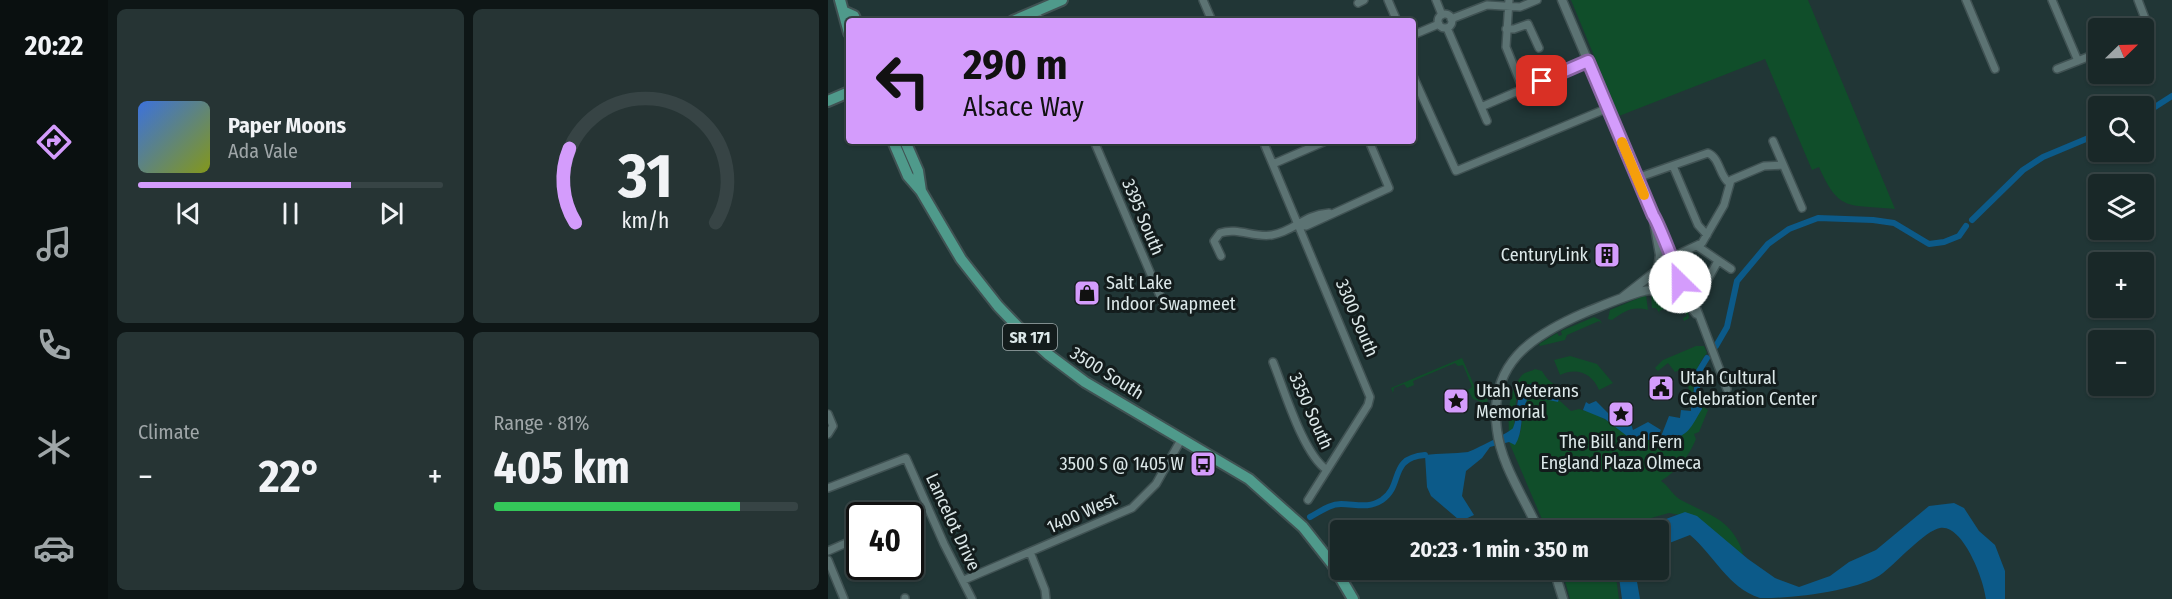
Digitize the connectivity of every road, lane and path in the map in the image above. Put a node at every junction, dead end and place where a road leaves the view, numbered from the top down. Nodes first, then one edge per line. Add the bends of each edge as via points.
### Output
1 (840, 0) edge
2 (1062, 0) edge
3 (1203, 0) edge
4 (1388, 0) edge
5 (1436, 0) edge
6 (1537, 0) edge
7 (1562, 0) edge
8 (1966, 0) edge
9 (2052, 0) edge
10 (2138, 0) edge
11 (1508, 3) edge
12 (845, 12) junction
13 (1442, 15) junction
14 (1038, 16) edge
15 (855, 18) edge
16 (1211, 18) edge
17 (1396, 18) edge
18 (2143, 18) edge
19 (1451, 19) junction
20 (1439, 24) junction
21 (846, 25) edge
22 (1447, 27) junction
23 (1506, 29) junction
24 (1416, 34) edge
25 (1539, 48) dead end
26 (2088, 57) edge
27 (1588, 61) junction
28 (2078, 61) junction
29 (1995, 69) dead end
30 (2057, 69) dead end
31 (1416, 83) edge
32 (1523, 89) junction
33 (846, 93) edge
34 (828, 101) edge
35 (1481, 107) junction
36 (1608, 108) junction
37 (1487, 121) dead end
38 (1773, 141) dead end
39 (894, 144) edge
40 (906, 144) edge
41 (1095, 144) edge
42 (1264, 144) edge
43 (1319, 144) edge
44 (1370, 144) edge
45 (1273, 164) junction
46 (1783, 165) junction
47 (1673, 166) junction
48 (1637, 178) junction
49 (1729, 183) junction
50 (921, 191) junction
51 (1802, 208) dead end
52 (1653, 215) junction
53 (1299, 225) junction
54 (1707, 235) junction
55 (1697, 246) junction
56 (1221, 256) dead end
57 (1670, 258) junction
58 (1718, 261) junction
59 (1731, 268) dead end
60 (1657, 270) junction
61 (1679, 274) junction
62 (1703, 288) dead end
63 (1660, 291) junction
64 (1671, 292) junction
65 (1623, 297) junction
66 (1164, 305) dead end
67 (1696, 314) junction
68 (1273, 362) dead end
69 (1728, 388) dead end
70 (828, 414) edge
71 (830, 432) edge
72 (1182, 438) junction
73 (1327, 470) junction
74 (828, 488) edge
75 (1308, 500) dead end
76 (1534, 520) edge
77 (846, 543) edge
78 (828, 551) edge
79 (1030, 552) junction
80 (828, 560) edge
81 (964, 580) junction
82 (1557, 580) edge
83 (844, 599) edge
84 (972, 599) edge
85 (1046, 599) edge
86 (1353, 599) edge
87 (1563, 599) edge

1 - 12 main road
2 - 14 main road
3 - 16 street
4 - 17 street
5 - 13 street
6 - 11 street via 1520,6
7 - 27 street
8 - 29 street
9 - 28 street
10 - 18 street
11 - 19 street via 1487,5
11 - 23 street
12 - 15 main road
12 - 21 main road
13 - 19 street
13 - 20 street
19 - 22 street
20 - 22 street
20 - 24 street
22 - 35 street
23 - 25 street via 1528,24
23 - 32 street via 1508,52
26 - 28 street
27 - 32 street
27 - 36 street
28 - 30 street
31 - 36 street via 1456,171
32 - 35 street
33 - 34 main road
35 - 37 street
36 - 48 street
38 - 46 street
39 - 50 main road, 3500 South / SR 171 via 908,176
40 - 50 main road, 3500 South / SR 171 via 918,171
41 - 66 street, 3395 South
42 - 45 street, 3300 South
43 - 45 street
44 - 53 street via 1389,189 1332,213 1313,214
45 - 53 street, 3300 South
46 - 49 street via 1764,165
46 - 51 street
47 - 48 street
47 - 49 street via 1711,153
47 - 54 street via 1698,225
48 - 52 street
49 - 54 street via 1724,205
50 - 72 main road, 3500 South / SR 171 via 961,259 1019,328 1085,382
52 - 57 street
52 - 60 street via 1660,255
53 - 56 street via 1268,235 1220,233 1214,241
53 - 73 street, 3300 South via 1370,397
54 - 55 street
55 - 57 street
55 - 58 street
57 - 61 street
58 - 59 street
58 - 62 street
60 - 61 street via 1668,266
60 - 63 street via 1653,282
60 - 65 street
61 - 64 street via 1679,285
61 - 67 street
63 - 64 street
63 - 65 street
64 - 67 street via 1683,298
65 - 76 street via 1544,332 1519,353 1500,389 1496,412 1499,441
67 - 69 street
68 - 73 street, 3350 South via 1308,446
70 - 71 street
72 - 79 street, 1400 West via 1156,484 1132,507
72 - 86 main road, 3500 South / SR 171 via 1233,467 1291,514 1324,554
73 - 75 street, 3300 South
74 - 81 street, Lancelot Drive via 906,458
77 - 78 street
79 - 81 street, 1400 West
79 - 85 street
80 - 83 street
81 - 84 street, Lancelot Drive
82 - 87 street

